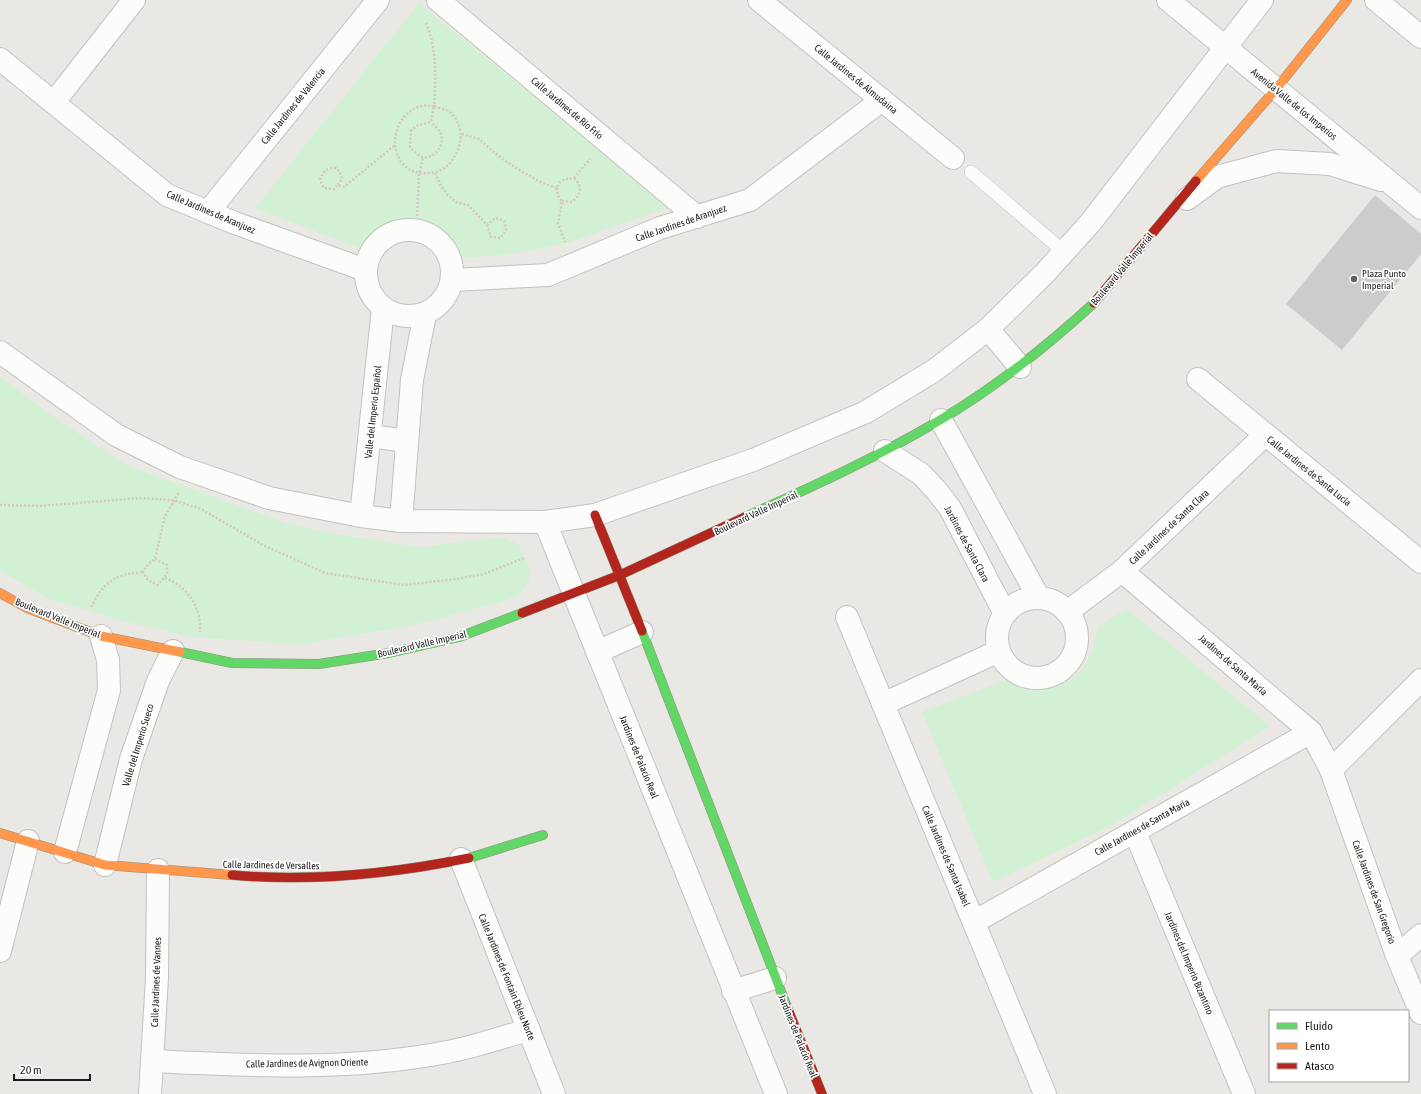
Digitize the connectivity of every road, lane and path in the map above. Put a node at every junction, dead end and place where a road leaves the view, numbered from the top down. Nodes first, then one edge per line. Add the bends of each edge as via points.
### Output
1 (134, 0) edge
2 (378, 0) edge
3 (438, 0) edge
4 (759, 0) edge
5 (1168, 0) edge
6 (1262, 0) edge
7 (1347, 0) edge
8 (1376, 0) edge
9 (425, 20) dead end
10 (1421, 37) edge
11 (1226, 48) junction
12 (0, 59) edge
13 (1276, 89) junction
14 (882, 100) junction
15 (54, 102) junction
16 (434, 106) junction
17 (431, 122) junction
18 (462, 134) junction
19 (394, 145) junction
20 (592, 156) dead end
21 (423, 157) junction
22 (953, 158) dead end
23 (970, 172) dead end
24 (435, 173) junction
25 (418, 175) junction
26 (574, 178) junction
27 (1393, 184) junction
28 (338, 185) junction
29 (557, 188) junction
30 (562, 201) junction
31 (1421, 208) edge
32 (1172, 211) junction
33 (208, 212) junction
34 (417, 216) dead end
35 (696, 216) junction
36 (487, 225) junction
37 (565, 242) dead end
38 (1064, 252) junction
39 (365, 270) junction
40 (453, 280) junction
41 (383, 308) junction
42 (425, 314) junction
43 (988, 329) junction
44 (0, 352) edge
45 (1020, 367) junction
46 (1198, 379) dead end
47 (941, 420) junction
48 (1265, 435) junction
49 (370, 436) junction
50 (408, 441) junction
51 (885, 451) junction
52 (183, 487) dead end
53 (980, 490) junction
54 (173, 500) junction
55 (0, 505) edge
56 (950, 508) junction
57 (595, 515) junction
58 (361, 516) junction
59 (401, 522) junction
60 (545, 522) junction
61 (524, 558) dead end
62 (155, 559) junction
63 (1421, 562) edge
64 (1122, 571) junction
65 (143, 572) junction
66 (620, 575) junction
67 (165, 578) junction
68 (0, 593) edge
69 (573, 594) junction
70 (1040, 598) junction
71 (89, 610) dead end
72 (1067, 612) junction
73 (1005, 614) junction
74 (847, 617) dead end
75 (642, 632) junction
76 (100, 636) junction
77 (199, 638) dead end
78 (999, 650) junction
79 (173, 651) junction
80 (597, 652) junction
81 (1421, 680) edge
82 (883, 704) junction
83 (1311, 732) junction
84 (1331, 770) junction
85 (1135, 832) junction
86 (0, 833) edge
87 (542, 835) dead end
88 (28, 841) junction
89 (65, 852) junction
90 (461, 859) junction
91 (106, 865) junction
92 (158, 870) junction
93 (974, 922) junction
94 (1421, 935) edge
95 (0, 950) edge
96 (1397, 956) junction
97 (775, 978) junction
98 (733, 991) junction
99 (1421, 1013) edge
100 (529, 1030) junction
101 (154, 1061) junction
102 (150, 1094) edge
103 (554, 1094) edge
104 (776, 1094) edge
105 (822, 1094) edge
106 (1045, 1094) edge
107 (1244, 1094) edge

1 - 15 street
2 - 33 street, Calle Jardines de Valencia
3 - 35 street, Calle Jardines de Río Frío
4 - 14 street, Calle Jardines de Almudaina
5 - 11 street, Avenida Valle de los Imperios
6 - 11 street
7 - 13 street, Boulevard Valle Imperial
8 - 10 street
9 - 16 path via 430,32 436,77
11 - 13 street, Avenida Valle de los Imperios
11 - 38 street via 1091,222
12 - 15 street, Calle Jardines de Aranjuez
13 - 27 street, Avenida Valle de los Imperios
13 - 32 street, Boulevard Valle Imperial
14 - 22 street, Calle Jardines de Almudaina
14 - 35 street, Calle Jardines de Aranjuez via 750,200
15 - 33 street, Calle Jardines de Aranjuez via 167,195
16 - 17 path
16 - 18 path via 449,112
16 - 19 path via 422,106 407,114 398,126
17 - 21 path via 441,134 442,143 439,151
17 - 21 path via 416,126 411,131 410,147
18 - 24 path via 454,156 444,170
18 - 29 path via 479,139 524,173
19 - 25 path via 404,166
19 - 28 path via 344,187
20 - 26 path
21 - 25 path
23 - 38 lane
24 - 25 path
24 - 36 path via 448,195 456,202 468,205
25 - 34 path
26 - 29 path via 559,182
26 - 30 path via 581,190 578,197 572,202
27 - 31 street, Avenida Valle de los Imperios
27 - 32 street via 1330,164 1276,161 1217,177
28 - 28 path via 334,188 324,188 320,180 322,173 328,168 336,168 342,179
29 - 30 path
30 - 37 path via 558,222
32 - 45 street, Boulevard Valle Imperial via 1096,301 1053,341
33 - 39 street, Calle Jardines de Aranjuez
35 - 40 street, Calle Jardines de Aranjuez via 660,228 548,275
36 - 36 path via 491,237 501,238 506,230 504,221 495,218
38 - 43 street
39 - 40 street via 373,248 391,233 414,229 436,238 450,256
39 - 41 street via 370,291
40 - 42 street via 444,301
41 - 42 street via 404,316
41 - 49 street, Valle del Imperio Español
42 - 50 street via 412,380
43 - 45 street
43 - 57 street via 935,370 866,412 753,460
44 - 58 street via 116,435 180,467 269,498
45 - 47 street, Boulevard Valle Imperial
46 - 48 street, Calle Jardines de Santa Lucía
47 - 51 street, Boulevard Valle Imperial
47 - 53 street
48 - 63 street, Calle Jardines de Santa Lucía
48 - 64 street, Calle Jardines de Santa Clara
49 - 50 street
49 - 58 street, Valle del Imperio Español
50 - 59 street
51 - 56 street, Jardines de Santa Clara via 921,474
51 - 66 street, Boulevard Valle Imperial
52 - 54 path
53 - 56 street
53 - 70 street
54 - 55 path via 140,498 40,506
54 - 61 path via 201,509 263,545 325,573 403,585 456,580 484,574
54 - 62 path via 165,516
56 - 73 street, Jardines de Santa Clara
57 - 60 street
57 - 66 street, Jardines de Palacio Real
58 - 59 street
59 - 60 street
60 - 69 street, Jardines de Palacio Real
62 - 65 path
62 - 67 path via 167,565 168,574
64 - 72 street, Calle Jardines de Santa Clara
64 - 83 street, Jardines de Santa María
65 - 67 path via 148,580 158,585
65 - 71 path via 127,573 111,581 100,590
66 - 69 street, Boulevard Valle Imperial
66 - 75 street, Jardines de Palacio Real
67 - 77 path via 186,590 194,604 201,621
68 - 76 street, Boulevard Valle Imperial via 27,608
69 - 79 street, Boulevard Valle Imperial via 458,637 389,653 319,664 232,663
69 - 80 street, Jardines de Palacio Real
70 - 72 street via 1055,602
70 - 73 street via 1026,599 1014,605
72 - 78 street via 1076,627 1076,645 1070,661 1057,673 1040,678 1023,675 1008,665
73 - 78 street via 999,625
74 - 82 street, Calle Jardines de Santa Isabel
75 - 80 street
75 - 97 street, Jardines de Palacio Real
76 - 79 street, Boulevard Valle Imperial
76 - 89 street via 108,660 109,690
78 - 82 street
79 - 91 street, Valle del Imperio Sueco via 158,680 131,759
80 - 98 street, Jardines de Palacio Real
81 - 84 street
82 - 93 street, Calle Jardines de Santa Isabel
83 - 84 street, Jardines de Santa María
83 - 85 street, Calle Jardines de Santa María
84 - 96 street, Calle Jardines de San Gregorio
85 - 93 street, Calle Jardines de Santa María
85 - 107 street, Jardines del Imperio Bizantino
86 - 88 street, Calle Jardines de Versalles
87 - 90 street, Calle Jardines de Versalles
88 - 89 street, Calle Jardines de Versalles
88 - 95 street
89 - 91 street, Calle Jardines de Versalles
90 - 92 street, Calle Jardines de Versalles via 421,868 346,876 253,877
90 - 100 street, Calle Jardines de Fontain Ebleu Norte
91 - 92 street, Calle Jardines de Versalles
92 - 101 street, Calle Jardines de Vannes
93 - 106 street, Calle Jardines de Santa Isabel
94 - 96 street
96 - 99 street, Calle Jardines de San Gregorio
97 - 98 street
97 - 105 street, Jardines de Palacio Real
98 - 104 street, Jardines de Palacio Real
100 - 101 street, Calle Jardines de Avignon Oriente via 447,1052 372,1062 304,1066
100 - 103 street, Calle Jardines de Fontain Ebleu Norte
101 - 102 street, Calle Jardines de Vannes

